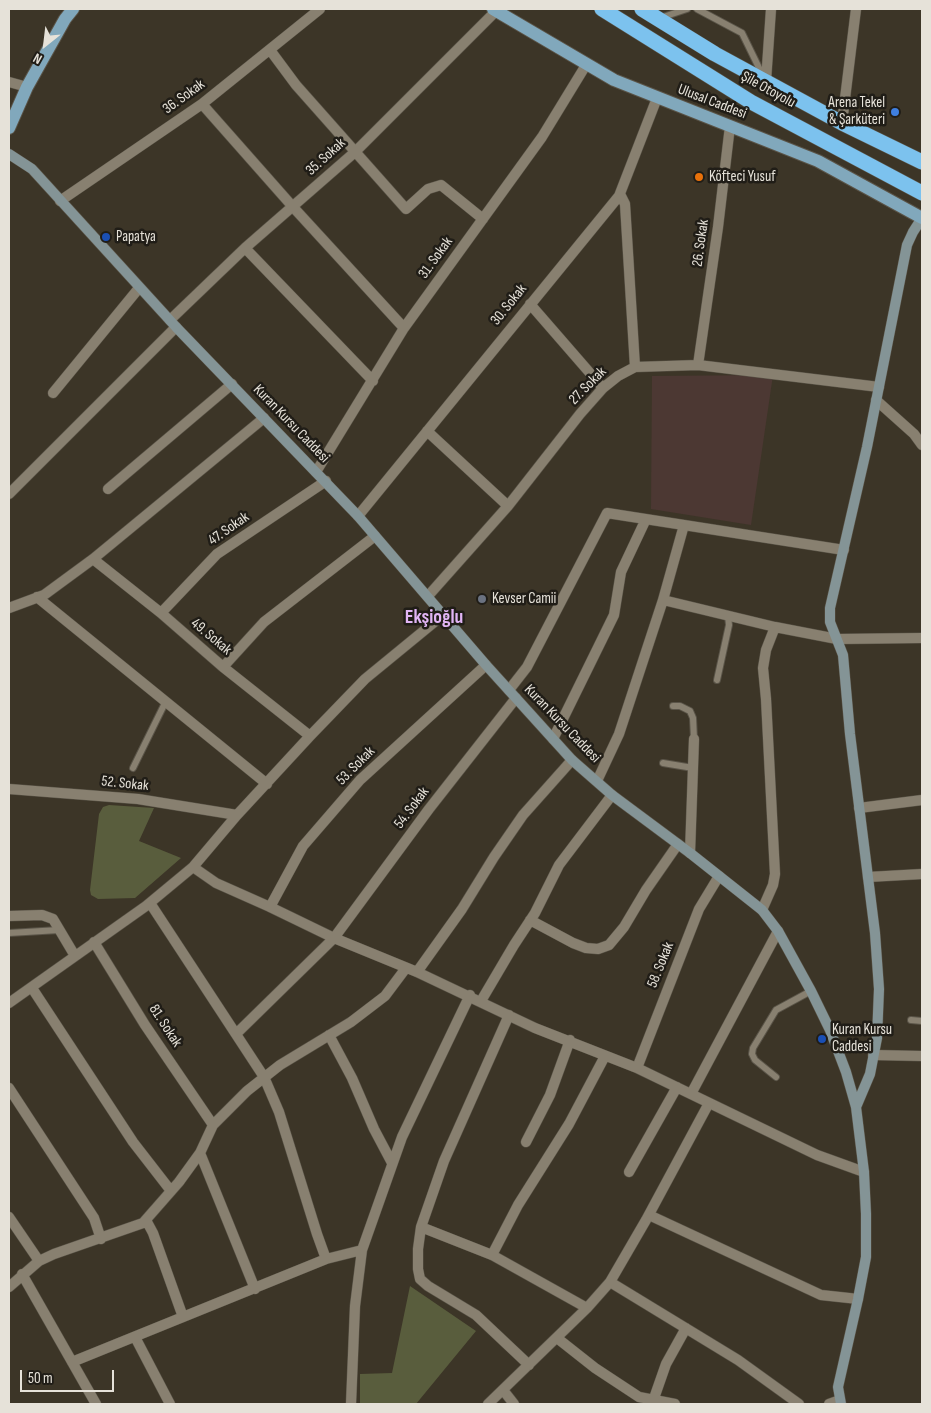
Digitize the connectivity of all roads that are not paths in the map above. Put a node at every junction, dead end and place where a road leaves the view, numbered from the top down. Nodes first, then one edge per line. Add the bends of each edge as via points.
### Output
1 (73, 9) edge
2 (320, 9) edge
3 (602, 9) edge
4 (642, 9) edge
5 (687, 9) edge
6 (697, 9) edge
7 (771, 9) edge
8 (856, 9) edge
9 (495, 10) edge
10 (660, 14) edge
11 (270, 50) junction
12 (586, 65) junction
13 (9, 82) edge
14 (766, 82) junction
15 (26, 87) junction
16 (657, 98) junction
17 (751, 102) junction
18 (202, 104) junction
19 (842, 123) junction
20 (730, 126) junction
21 (9, 128) edge
22 (355, 152) junction
23 (9, 154) edge
24 (922, 162) edge
25 (922, 193) edge
26 (620, 194) junction
27 (60, 201) junction
28 (922, 203) edge
29 (293, 207) junction
30 (922, 218) edge
31 (483, 219) junction
32 (245, 248) junction
33 (139, 288) junction
34 (530, 304) junction
35 (173, 324) junction
36 (404, 328) junction
37 (698, 365) junction
38 (636, 368) junction
39 (373, 382) junction
40 (232, 384) junction
41 (879, 387) junction
42 (603, 388) junction
43 (53, 393) dead end
44 (876, 400) junction
45 (264, 418) junction
46 (427, 431) junction
47 (922, 445) edge
48 (316, 472) junction
49 (326, 482) junction
50 (108, 489) dead end
51 (9, 494) edge
52 (508, 506) junction
53 (358, 516) junction
54 (646, 519) junction
55 (684, 525) junction
56 (375, 536) junction
57 (844, 550) junction
58 (93, 559) junction
59 (428, 596) junction
60 (37, 597) junction
61 (663, 600) junction
62 (9, 608) edge
63 (161, 613) junction
64 (443, 615) junction
65 (728, 616) junction
66 (775, 627) junction
67 (922, 638) edge
68 (837, 639) junction
69 (486, 665) junction
70 (223, 667) junction
71 (717, 680) dead end
72 (512, 694) junction
73 (165, 703) junction
74 (673, 706) dead end
75 (310, 736) junction
76 (553, 739) junction
77 (694, 740) joint
78 (572, 760) junction
79 (663, 763) dead end
80 (134, 768) dead end
81 (693, 768) junction
82 (597, 781) junction
83 (267, 784) junction
84 (9, 789) edge
85 (612, 795) junction
86 (922, 800) edge
87 (859, 808) junction
88 (237, 816) junction
89 (678, 844) junction
90 (690, 853) junction
91 (193, 868) junction
92 (922, 874) edge
93 (719, 876) junction
94 (868, 877) junction
95 (150, 903) junction
96 (270, 907) junction
97 (762, 910) junction
98 (9, 916) edge
99 (530, 920) junction
100 (59, 930) junction
101 (778, 931) junction
102 (9, 933) edge
103 (334, 938) junction
104 (94, 942) junction
105 (75, 956) junction
106 (406, 968) junction
107 (417, 972) junction
108 (32, 988) junction
109 (811, 991) junction
110 (470, 996) junction
111 (481, 1001) junction
112 (9, 1003) edge
113 (509, 1015) junction
114 (911, 1020) dead end
115 (922, 1021) edge
116 (237, 1033) junction
117 (329, 1035) junction
118 (570, 1040) junction
119 (873, 1055) junction
120 (605, 1056) junction
121 (922, 1056) edge
122 (637, 1068) junction
123 (264, 1077) junction
124 (776, 1077) dead end
125 (677, 1087) junction
126 (9, 1088) edge
127 (691, 1094) junction
128 (709, 1103) junction
129 (856, 1107) junction
130 (213, 1125) junction
131 (526, 1142) dead end
132 (200, 1153) junction
133 (392, 1164) junction
134 (629, 1172) dead end
135 (864, 1172) junction
136 (171, 1191) junction
137 (649, 1215) junction
138 (9, 1217) edge
139 (146, 1220) junction
140 (421, 1227) junction
141 (101, 1239) junction
142 (362, 1250) junction
143 (492, 1255) junction
144 (326, 1259) junction
145 (39, 1261) junction
146 (22, 1274) junction
147 (610, 1282) junction
148 (9, 1287) edge
149 (256, 1289) junction
150 (858, 1299) junction
151 (587, 1308) junction
152 (183, 1317) junction
153 (686, 1328) junction
154 (136, 1337) junction
155 (557, 1338) junction
156 (72, 1362) junction
157 (529, 1365) junction
158 (502, 1390) junction
159 (652, 1402) edge
160 (840, 1402) edge
161 (96, 1404) edge
162 (170, 1404) edge
163 (351, 1404) edge
164 (488, 1404) edge
165 (514, 1404) edge
166 (675, 1404) edge
167 (799, 1404) edge
168 (828, 1404) edge

1 - 15 main road
2 - 11 street, 36. Sokak
3 - 17 highway, Şile Otoyolu
4 - 10 highway, Şile Otoyolu
5 - 10 lane
6 - 14 lane via 742,33
7 - 14 street
8 - 19 street
9 - 12 main road, Ulusal Caddesi
9 - 22 street, 35. Sokak
10 - 14 highway, Şile Otoyolu via 715,54
11 - 18 street, 36. Sokak
11 - 22 street
12 - 16 main road, Ulusal Caddesi
12 - 31 street, 31. Sokak via 542,137
13 - 15 street
14 - 19 highway, Şile Otoyolu
15 - 21 main road
16 - 20 main road, Ulusal Caddesi
16 - 26 street, 30. Sokak
17 - 25 highway, Şile Otoyolu
17 - 28 highway
18 - 27 street, 36. Sokak
18 - 29 street
19 - 24 highway, Şile Otoyolu
20 - 30 main road, Ulusal Caddesi via 818,161
20 - 37 street, 26. Sokak
22 - 29 street, 35. Sokak
22 - 31 street via 406,209 428,189 441,185
23 - 27 main road, Kuran Kursu Caddesi via 32,169
26 - 34 street, 30. Sokak
26 - 38 street via 625,204
27 - 33 main road, Kuran Kursu Caddesi
29 - 32 street, 35. Sokak
29 - 36 street
30 - 41 main road via 907,245
31 - 36 street, 31. Sokak
32 - 35 street, 35. Sokak
32 - 39 street
33 - 35 main road, Kuran Kursu Caddesi
33 - 43 street
34 - 42 street
34 - 46 street, 30. Sokak
35 - 40 main road, Kuran Kursu Caddesi
35 - 51 street, 35. Sokak
36 - 39 street, 31. Sokak
37 - 38 street, 27. Sokak
37 - 41 street, 27. Sokak
38 - 42 street, 27. Sokak
39 - 48 street, 31. Sokak
40 - 45 main road, Kuran Kursu Caddesi
40 - 50 street
41 - 44 main road
42 - 52 street, 27. Sokak
44 - 47 street
44 - 57 main road
45 - 48 main road, Kuran Kursu Caddesi
45 - 58 street
46 - 52 street
46 - 53 street, 30. Sokak
48 - 49 main road, Kuran Kursu Caddesi
49 - 53 main road, Kuran Kursu Caddesi
49 - 63 street, 47. Sokak via 217,554
52 - 59 street, 27. Sokak
53 - 56 main road, Kuran Kursu Caddesi
54 - 55 street
54 - 72 street, 54. Sokak via 607,513
54 - 76 street via 621,572 614,615
55 - 57 street
55 - 61 street
56 - 59 main road, Kuran Kursu Caddesi
56 - 70 street via 264,622
57 - 68 main road via 830,608 830,622
58 - 60 street
58 - 63 street, 49. Sokak
59 - 64 main road, Kuran Kursu Caddesi
60 - 62 street
60 - 73 street
61 - 65 street
61 - 82 street via 619,734
63 - 70 street, 49. Sokak
64 - 69 main road, Kuran Kursu Caddesi
64 - 75 street via 365,679
65 - 66 street
65 - 71 lane via 729,625
66 - 68 street
66 - 97 street via 763,668 775,874
67 - 68 street
68 - 87 main road via 843,655
69 - 72 main road, Kuran Kursu Caddesi
69 - 96 street, 53. Sokak via 360,780 303,846
70 - 75 street, 49. Sokak
72 - 76 main road, Kuran Kursu Caddesi
72 - 103 street, 54. Sokak
73 - 80 lane
73 - 83 street
74 - 77 lane via 690,711
75 - 83 street
76 - 78 main road, Kuran Kursu Caddesi
77 - 81 street
78 - 82 main road, Kuran Kursu Caddesi
78 - 107 street via 523,815 462,910
79 - 81 lane
81 - 90 street
82 - 85 main road, Kuran Kursu Caddesi
83 - 88 street
84 - 88 street, 52. Sokak via 138,799
85 - 89 main road, Kuran Kursu Caddesi
85 - 99 street via 559,865
86 - 87 street
87 - 94 main road
88 - 91 street
89 - 90 main road, Kuran Kursu Caddesi
89 - 99 street via 610,945 586,948
90 - 93 main road, Kuran Kursu Caddesi
91 - 95 street
91 - 96 street via 216,883
92 - 94 street
93 - 97 main road, Kuran Kursu Caddesi
93 - 122 street, 58. Sokak via 699,910
94 - 119 main road via 879,989
95 - 104 street
95 - 116 street
96 - 103 street
97 - 101 main road, Kuran Kursu Caddesi
98 - 100 street via 42,915 53,919
99 - 111 street
100 - 102 lane
100 - 105 street
101 - 109 main road, Kuran Kursu Caddesi
101 - 127 street
103 - 106 street
103 - 116 street, 54. Sokak
104 - 105 street
104 - 130 street, 81. Sokak
105 - 108 street
106 - 107 street
106 - 117 street via 385,996
107 - 110 street
108 - 112 street
108 - 136 street via 132,1142
109 - 124 lane via 776,1010 753,1048 755,1060
109 - 129 main road, Kuran Kursu Caddesi via 840,1055
110 - 111 street
110 - 133 street via 434,1066
111 - 113 street
113 - 118 street
113 - 140 street via 444,1161
114 - 115 lane
116 - 123 street
117 - 123 street
117 - 133 street
118 - 120 street
118 - 131 street via 550,1095
119 - 121 street
119 - 129 main road via 870,1074
120 - 122 street
120 - 143 street
122 - 125 street
123 - 130 street
123 - 144 street via 280,1112
125 - 127 street
125 - 134 street
126 - 141 street via 94,1218
127 - 128 street
128 - 135 street via 817,1155
128 - 137 street
129 - 135 main road, Kuran Kursu Caddesi
130 - 132 street
132 - 136 street
132 - 149 street
133 - 142 street
135 - 150 main road, Kuran Kursu Caddesi via 866,1257
136 - 139 street
137 - 147 street
137 - 150 street via 821,1295
138 - 145 street
139 - 141 street
139 - 152 street via 154,1233
140 - 143 street
140 - 157 street via 418,1249 420,1279 476,1315
141 - 145 street
142 - 144 street
142 - 163 street via 355,1306
143 - 151 street
144 - 149 street
145 - 146 street
146 - 148 street
146 - 156 street
147 - 151 street
147 - 153 street
149 - 152 street
150 - 160 main road, Kuran Kursu Caddesi via 838,1387
151 - 155 street
152 - 154 street
153 - 159 street via 666,1364
153 - 167 street
154 - 156 street
154 - 162 street
155 - 157 street
155 - 159 street via 595,1368
156 - 161 street
157 - 158 street
158 - 164 street
158 - 165 street
159 - 166 street
160 - 168 street

